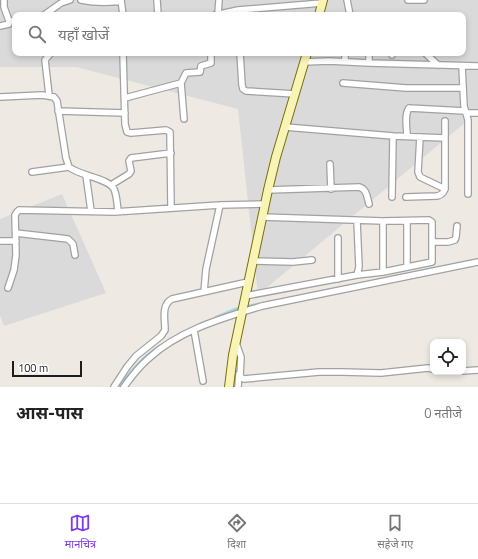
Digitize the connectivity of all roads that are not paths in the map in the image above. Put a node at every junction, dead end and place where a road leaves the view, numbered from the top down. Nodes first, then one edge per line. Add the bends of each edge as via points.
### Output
1 (4, 0) edge
2 (70, 0) edge
3 (81, 0) edge
4 (121, 0) edge
5 (157, 0) edge
6 (218, 0) edge
7 (346, 0) edge
8 (408, 0) edge
9 (412, 0) edge
10 (424, 0) edge
11 (322, 2) edge
12 (48, 12) edge
13 (123, 12) edge
14 (158, 12) edge
15 (217, 12) edge
16 (246, 12) edge
17 (319, 12) edge
18 (349, 12) edge
19 (12, 21) edge
20 (0, 26) edge
21 (48, 56) edge
22 (124, 56) edge
23 (211, 56) edge
24 (240, 56) edge
25 (306, 56) edge
26 (345, 56) edge
27 (369, 56) edge
28 (428, 56) edge
29 (345, 61) junction
30 (304, 62) junction
31 (370, 63) junction
32 (438, 65) junction
33 (462, 66) junction
34 (478, 66) edge
35 (181, 83) junction
36 (343, 83) dead end
37 (463, 88) junction
38 (295, 94) junction
39 (49, 95) junction
40 (0, 97) edge
41 (124, 98) junction
42 (58, 111) junction
43 (465, 112) junction
44 (125, 113) junction
45 (478, 113) edge
46 (184, 119) dead end
47 (445, 121) dead end
48 (285, 127) junction
49 (393, 136) junction
50 (407, 136) junction
51 (420, 137) junction
52 (445, 138) junction
53 (171, 153) junction
54 (330, 164) dead end
55 (69, 167) junction
56 (32, 172) dead end
57 (86, 175) junction
58 (111, 185) junction
59 (331, 189) junction
60 (445, 189) junction
61 (268, 190) junction
62 (468, 194) dead end
63 (392, 197) dead end
64 (406, 197) dead end
65 (220, 204) junction
66 (265, 204) junction
67 (369, 204) dead end
68 (171, 207) junction
69 (91, 211) junction
70 (118, 211) junction
71 (262, 217) junction
72 (407, 220) junction
73 (357, 221) junction
74 (383, 221) junction
75 (457, 226) dead end
76 (16, 233) junction
77 (338, 238) dead end
78 (0, 241) edge
79 (16, 241) junction
80 (432, 242) junction
81 (75, 255) dead end
82 (312, 260) dead end
83 (252, 261) junction
84 (478, 262) edge
85 (407, 267) junction
86 (382, 272) junction
87 (357, 275) junction
88 (338, 279) junction
89 (248, 282) junction
90 (8, 288) dead end
91 (204, 292) junction
92 (245, 299) junction
93 (242, 312) junction
94 (194, 330) junction
95 (235, 343) junction
96 (430, 369) edge
97 (478, 370) edge
98 (466, 371) edge
99 (239, 374) junction
100 (203, 382) dead end
101 (114, 387) edge
102 (124, 387) edge
103 (128, 387) edge
104 (229, 387) edge
105 (238, 387) edge

1 - 19 street via 4,7
2 - 12 street
3 - 4 street via 111,3
4 - 13 street
5 - 14 street
6 - 15 street
7 - 18 street
8 - 9 street
9 - 10 street
11 - 16 street
11 - 17 main road
19 - 20 street
21 - 39 street via 45,60
22 - 41 street
23 - 35 street via 211,63 201,66 200,72 186,73
24 - 38 street via 243,89
25 - 30 main road
26 - 29 street
27 - 31 street
28 - 32 street
29 - 30 street
29 - 31 street
30 - 38 main road
31 - 32 street
32 - 33 street
33 - 34 street
33 - 37 street
35 - 41 street
35 - 46 street
36 - 37 street via 406,88
37 - 43 street
38 - 48 main road
39 - 40 street
39 - 42 street via 57,101
41 - 44 street
42 - 44 street
42 - 55 street
43 - 45 street
43 - 50 street via 409,108
43 - 62 street via 468,120
44 - 53 street via 128,132 170,132
47 - 52 street
48 - 49 street
48 - 61 main road
49 - 50 street
49 - 63 street
50 - 51 street
51 - 52 street
51 - 60 street via 420,177
52 - 60 street
53 - 58 street via 132,158 129,161 129,174
53 - 68 street
54 - 59 street
55 - 56 street
55 - 57 street
57 - 58 street
57 - 69 street
58 - 70 street
59 - 61 street
59 - 67 street via 363,188
60 - 64 street via 437,196
61 - 66 main road
65 - 66 street
65 - 68 street
65 - 91 street via 206,269
66 - 71 main road
68 - 70 street
69 - 70 street
69 - 76 street via 19,210 15,215
71 - 73 street
71 - 83 main road
72 - 74 street
72 - 80 street via 431,221
72 - 85 street
73 - 74 street
73 - 87 street
74 - 86 street
75 - 80 street via 455,240
76 - 79 street
76 - 81 street via 68,239 73,244
77 - 88 street
78 - 79 street
79 - 90 street via 15,262
80 - 85 street via 432,262
82 - 83 street
83 - 89 main road
84 - 93 street
85 - 86 street
86 - 87 street
87 - 88 street
88 - 92 street
89 - 91 street
89 - 92 main road
91 - 101 street via 169,300 164,306 164,330 161,336 131,361
92 - 93 main road
93 - 94 street
93 - 95 main road
94 - 100 street
94 - 102 street via 148,358
95 - 99 street via 241,357
95 - 104 main road
96 - 99 street via 381,373 319,372 244,379 241,379
97 - 98 street
99 - 105 street
102 - 103 street

